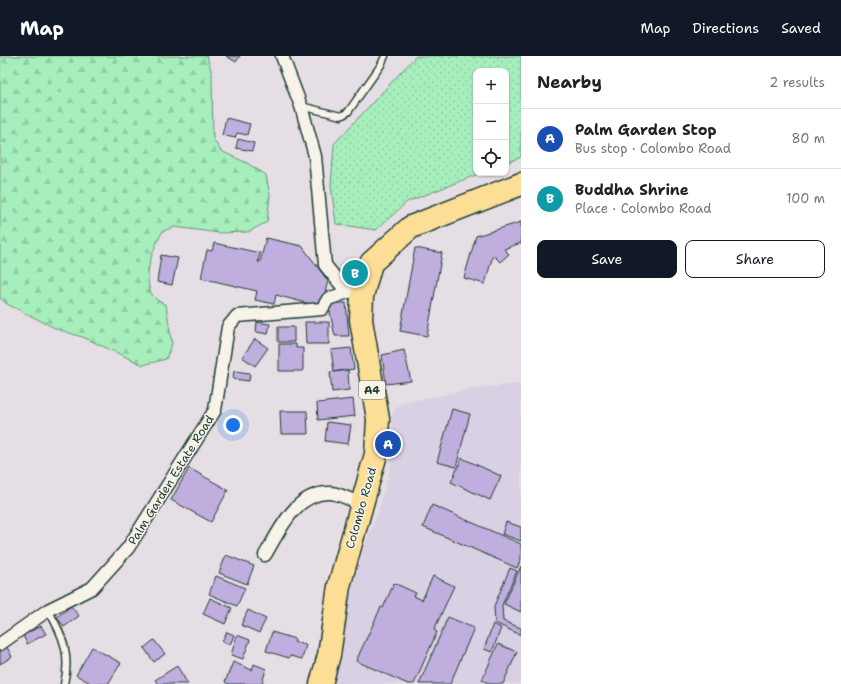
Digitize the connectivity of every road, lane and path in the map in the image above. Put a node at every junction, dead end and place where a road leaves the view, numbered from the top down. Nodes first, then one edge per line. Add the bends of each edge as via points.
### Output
1 (282, 56) edge
2 (385, 56) edge
3 (301, 106) junction
4 (521, 184) edge
5 (356, 293) junction
6 (363, 505) junction
7 (265, 555) dead end
8 (48, 610) junction
9 (0, 644) edge
10 (64, 684) edge
11 (321, 684) edge

1 - 3 street
2 - 3 lane via 348,112 341,116
3 - 5 street via 315,156 324,265 342,286
4 - 5 highway, Colombo Road / A4 via 411,227 372,263
5 - 6 highway, Colombo Road / A4 via 378,419 376,454
5 - 8 street, Palm Garden Estate Road via 328,299 322,309 237,316 228,327 215,410 128,548 92,588
6 - 7 street via 332,493 312,495 289,515
6 - 11 highway, Colombo Road / A4 via 339,586
8 - 9 street, Palm Garden Estate Road
8 - 10 lane via 65,642 67,672

